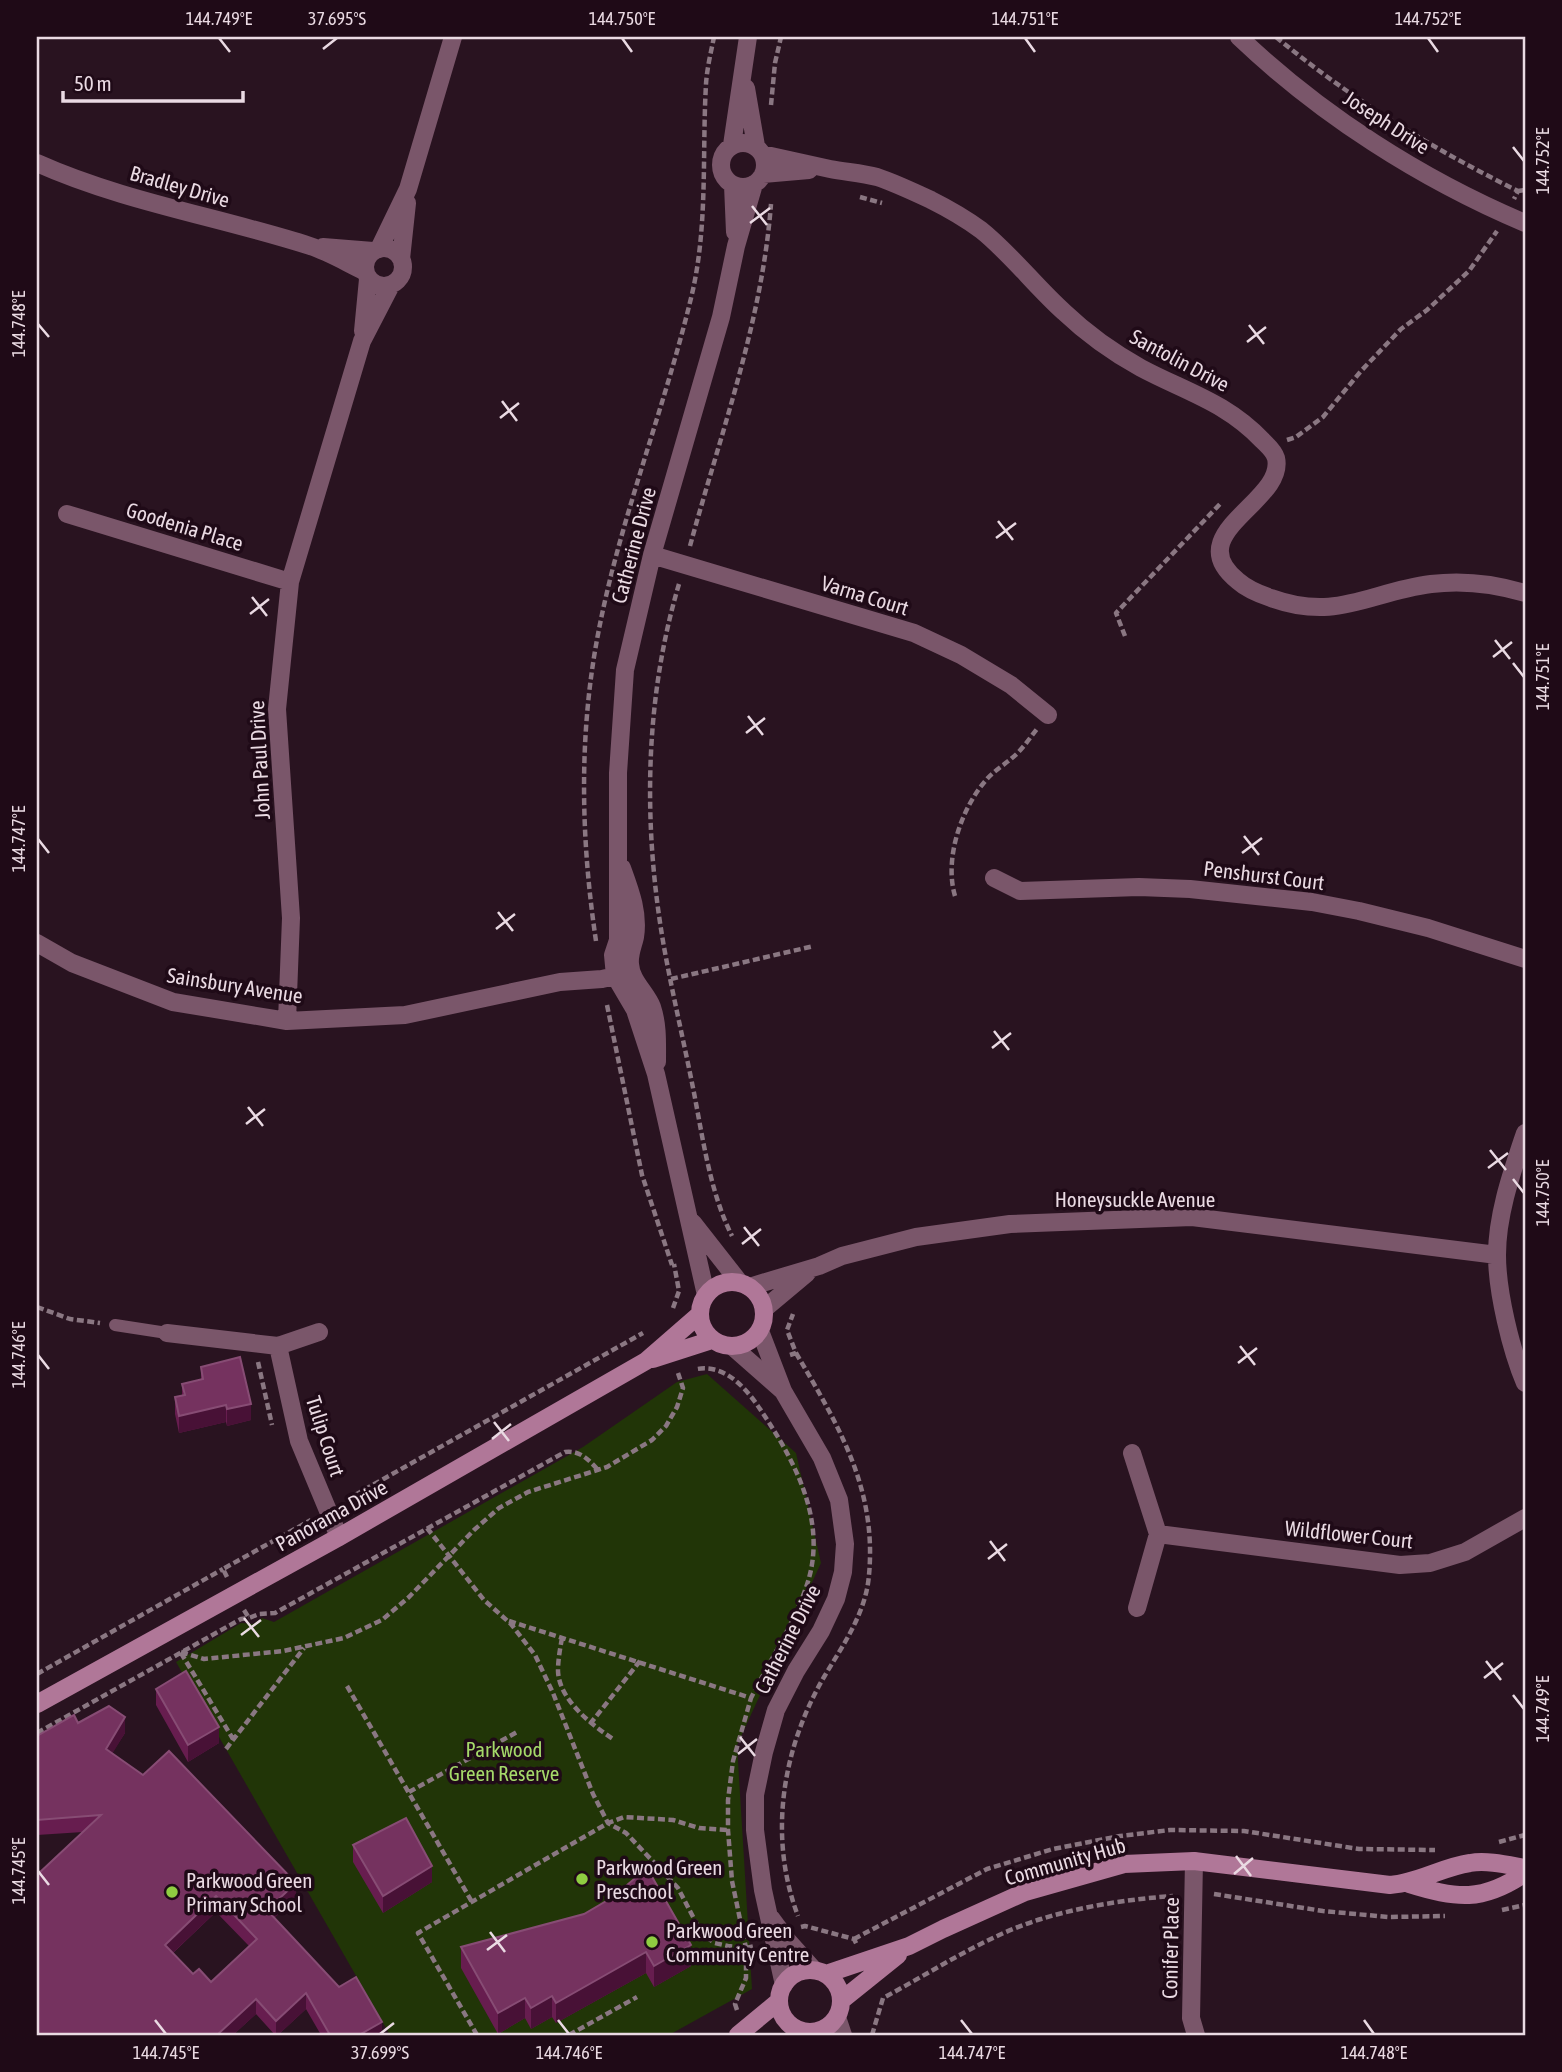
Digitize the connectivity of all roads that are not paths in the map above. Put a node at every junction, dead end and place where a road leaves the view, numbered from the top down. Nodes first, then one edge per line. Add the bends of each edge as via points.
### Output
1 (453, 37) edge
2 (747, 37) edge
3 (1239, 37) edge
4 (744, 67) junction
5 (732, 145) junction
6 (759, 150) junction
7 (37, 163) edge
8 (826, 168) junction
9 (758, 179) junction
10 (733, 185) junction
11 (408, 189) junction
12 (1525, 223) edge
13 (736, 246) junction
14 (313, 247) junction
15 (376, 250) junction
16 (401, 259) junction
17 (366, 275) junction
18 (391, 285) junction
19 (362, 341) junction
20 (66, 514) dead end
21 (652, 555) junction
22 (290, 582) junction
23 (1525, 593) edge
24 (1048, 715) road end
25 (994, 878) dead end
26 (37, 943) edge
27 (1525, 959) edge
28 (619, 970) junction
29 (287, 1021) junction
30 (1525, 1133) edge
31 (702, 1250) junction
32 (1497, 1255) junction
33 (819, 1266) junction
34 (745, 1285) junction
35 (706, 1295) junction
36 (764, 1309) junction
37 (700, 1314) junction
38 (115, 1325) road end
39 (760, 1331) junction
40 (319, 1332) dead end
41 (167, 1333) joint
42 (712, 1340) junction
43 (278, 1346) junction
44 (733, 1347) junction
45 (646, 1361) junction
46 (767, 1368) junction
47 (1525, 1383) edge
48 (1132, 1453) dead end
49 (1525, 1518) edge
50 (1158, 1534) junction
51 (339, 1537) junction
52 (1137, 1608) dead end
53 (37, 1704) edge
54 (1194, 1861) junction
55 (1525, 1870) edge
56 (1409, 1884) junction
57 (779, 1939) junction
58 (868, 1969) junction
59 (820, 1972) junction
60 (782, 1993) junction
61 (840, 2009) junction
62 (742, 2032) edge
63 (801, 2033) edge
64 (844, 2035) edge
65 (1196, 2035) edge

1 - 11 street
2 - 4 street
3 - 12 street, Joseph Drive via 1348,126 1438,181
4 - 5 street
4 - 6 street
5 - 6 street via 744,142
5 - 10 street via 722,155 720,169
6 - 8 street, Santolin Drive
6 - 9 street via 765,168
7 - 14 street, Bradley Drive via 69,177
8 - 9 street, Santolin Drive
8 - 23 street, Santolin Drive via 877,177 932,201 981,230 1065,314 1109,348 1140,368 1214,401 1252,429 1272,450 1275,471 1269,485 1223,537 1221,559 1238,581 1283,602 1317,608 1452,582
9 - 10 street via 747,187
9 - 13 street, Catherine Drive
10 - 13 street, Catherine Drive
11 - 15 street
11 - 16 street
13 - 21 street, Catherine Drive
14 - 15 street, Bradley Drive
14 - 17 street, Bradley Drive
15 - 16 street via 392,250
15 - 17 street via 366,260
16 - 18 street via 403,271
17 - 18 street via 379,286
17 - 19 street, John Paul Drive
18 - 19 street, John Paul Drive
19 - 22 street, John Paul Drive
20 - 22 street, Goodenia Place
21 - 24 street, Varna Court via 914,633 1011,685
21 - 28 street, Catherine Drive via 625,670 618,774 618,940 613,955
22 - 29 street, John Paul Drive via 277,709 291,918
25 - 27 street, Penshurst Court via 1020,891 1139,887 1312,902 1428,928
26 - 29 street, Sainsbury Avenue via 72,963 173,1002
28 - 29 street, Sainsbury Avenue via 405,1015
28 - 31 street via 656,1074 682,1191
30 - 32 street via 1503,1208
31 - 34 street
31 - 35 street
32 - 33 street, Honeysuckle Avenue via 1192,1217 1010,1224 916,1237
32 - 47 street via 1506,1321
33 - 34 street, Honeysuckle Avenue
33 - 36 street, Honeysuckle Avenue
34 - 35 street via 721,1284
34 - 36 street via 762,1300
35 - 37 street
36 - 39 street
37 - 42 street
37 - 45 street, Panorama Drive
38 - 41 lane
39 - 44 street via 744,1345
39 - 46 street, Catherine Drive
40 - 43 street
41 - 43 street
42 - 44 street
42 - 45 street, Panorama Drive
43 - 51 street, Tulip Court via 299,1441
44 - 46 street, Catherine Drive
45 - 51 street, Panorama Drive
46 - 57 street, Catherine Drive via 822,1458 839,1500 845,1544 836,1598 776,1710 757,1784 755,1830 763,1890
48 - 50 street
49 - 50 street, Wildflower Court via 1465,1552 1430,1563 1401,1565
50 - 52 street
51 - 53 street, Panorama Drive
54 - 56 street, Community Hub
54 - 58 street, Community Hub via 1124,1864 1025,1892
54 - 65 street, Conifer Place via 1191,2018
55 - 56 street, Community Hub via 1471,1862
55 - 56 street, Community Hub via 1505,1887 1477,1896 1444,1895
57 - 59 street
57 - 60 street, Catherine Drive
58 - 59 street, Community Hub
58 - 61 street, Community Hub
59 - 60 street via 797,1973
59 - 61 street via 840,1990
60 - 62 street
60 - 63 street via 784,2018
61 - 63 street via 831,2025
61 - 64 street

